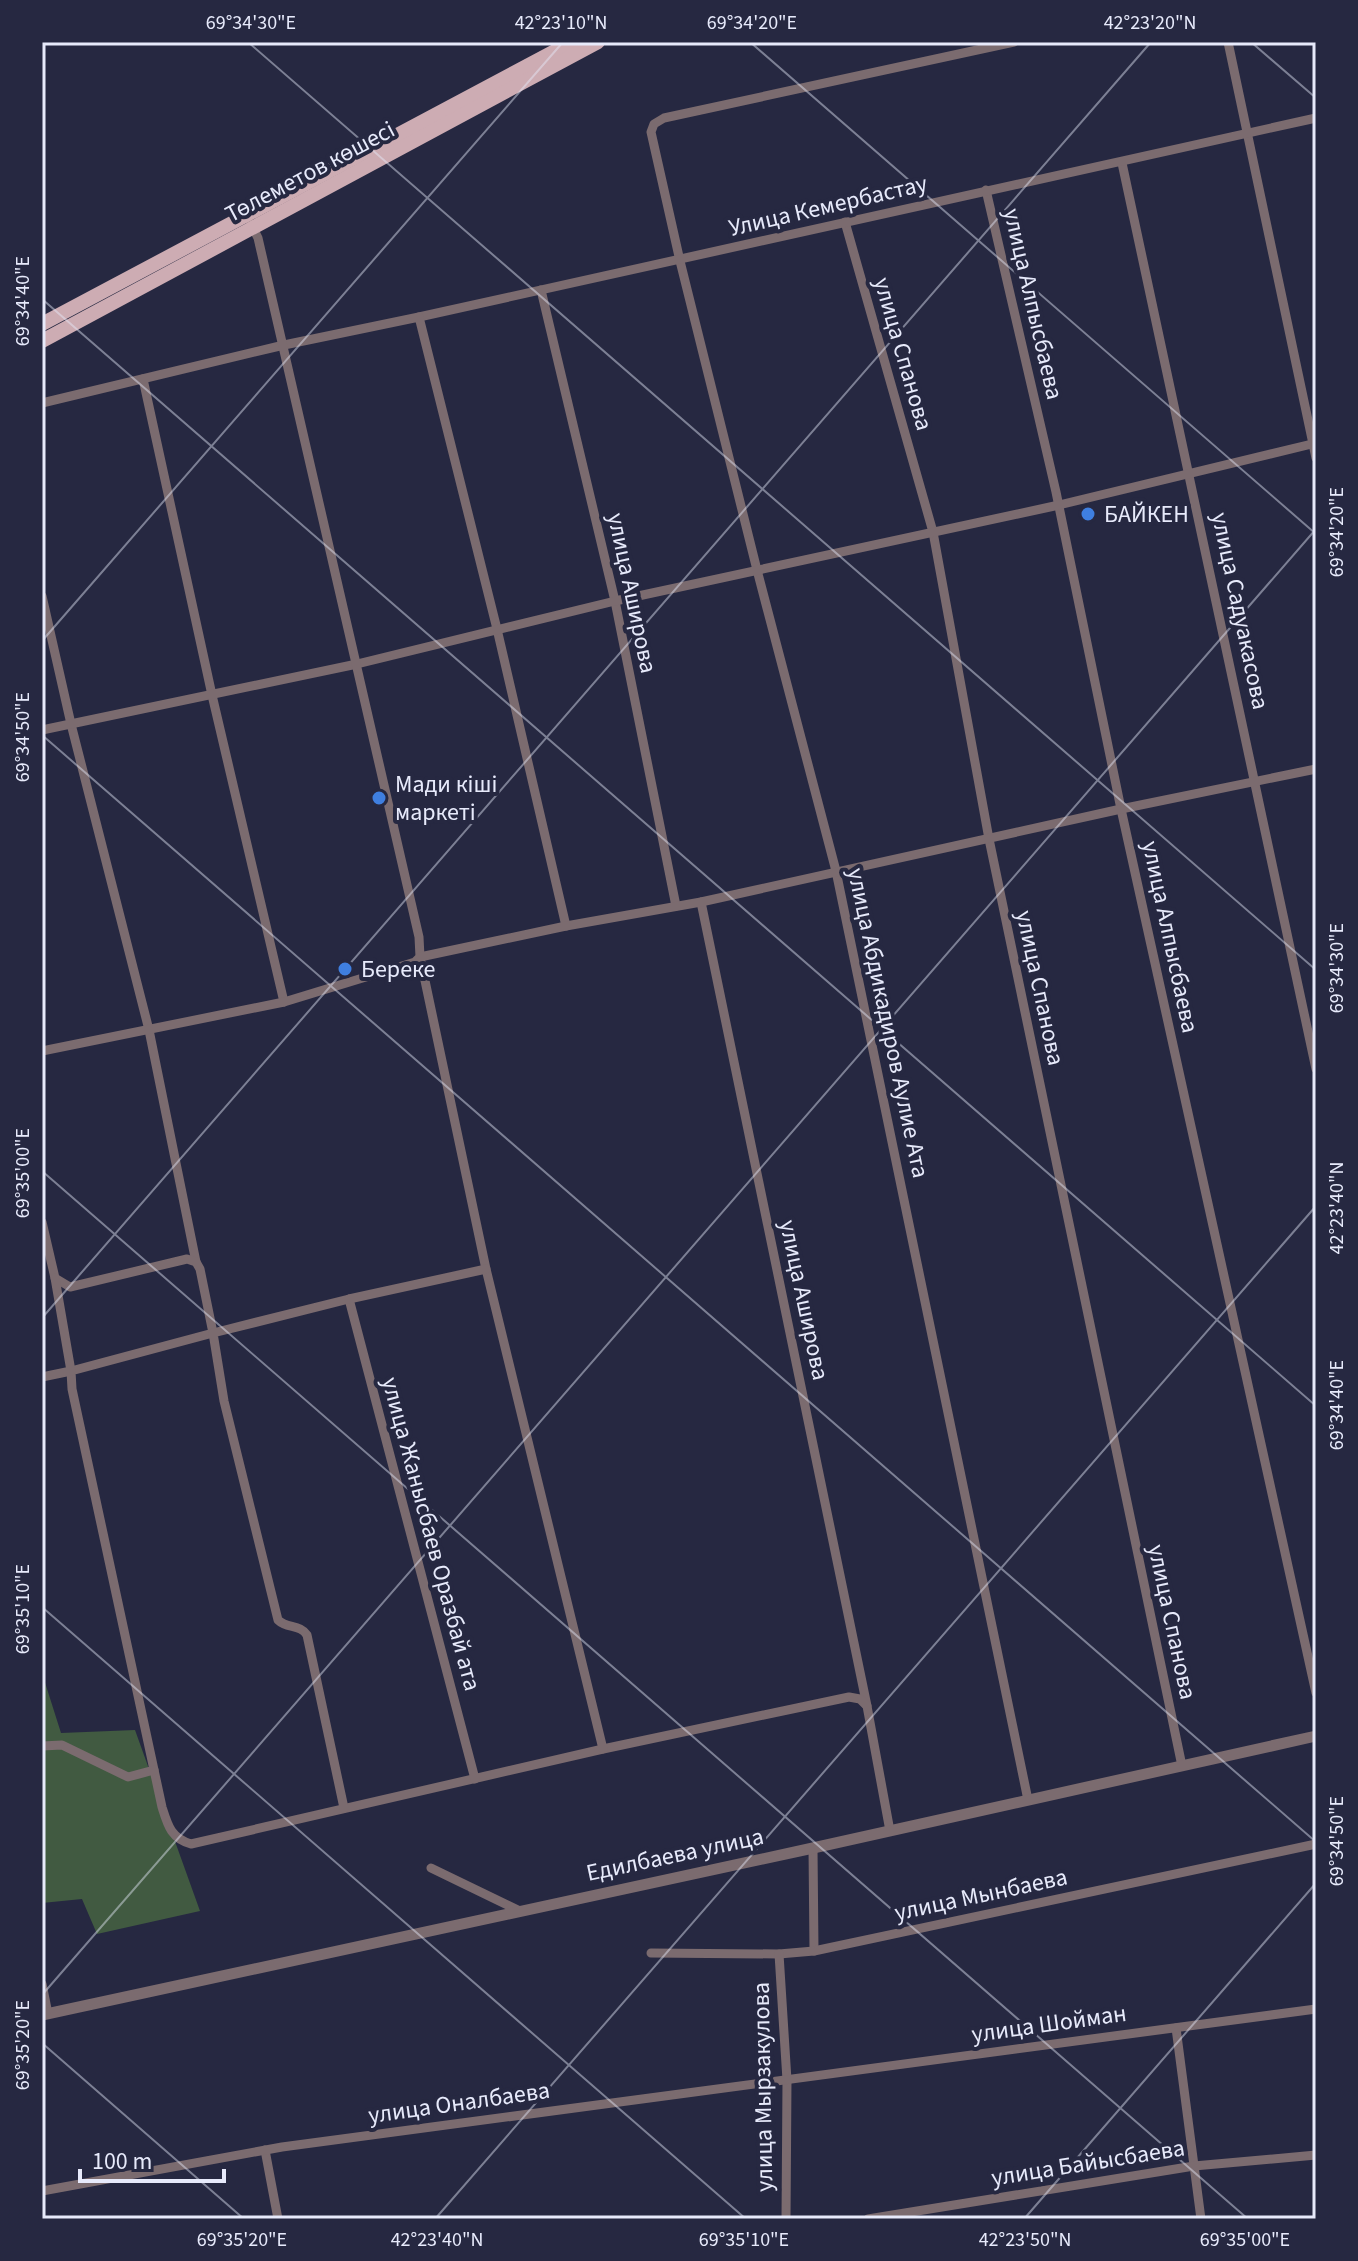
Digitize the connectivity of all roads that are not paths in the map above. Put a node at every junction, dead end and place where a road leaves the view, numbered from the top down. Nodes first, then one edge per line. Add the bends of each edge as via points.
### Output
1 (572, 42) edge
2 (598, 42) edge
3 (1014, 42) edge
4 (1228, 42) edge
5 (1316, 118) edge
6 (1246, 134) junction
7 (1122, 163) junction
8 (986, 190) junction
9 (250, 222) junction
10 (845, 222) junction
11 (680, 261) junction
12 (541, 290) junction
13 (419, 317) junction
14 (42, 324) edge
15 (42, 341) edge
16 (284, 345) junction
17 (143, 379) junction
18 (42, 403) edge
19 (1314, 443) edge
20 (1316, 458) edge
21 (1189, 472) junction
22 (1059, 505) junction
23 (933, 532) junction
24 (757, 570) junction
25 (42, 596) edge
26 (615, 601) junction
27 (497, 629) junction
28 (357, 664) junction
29 (212, 695) junction
30 (71, 724) junction
31 (42, 730) edge
32 (1316, 769) edge
33 (1256, 783) junction
34 (1121, 809) junction
35 (989, 839) junction
36 (836, 871) junction
37 (701, 902) junction
38 (676, 906) junction
39 (566, 926) junction
40 (420, 957) junction
41 (284, 1002) junction
42 (149, 1030) junction
43 (42, 1051) edge
44 (1316, 1069) edge
45 (42, 1222) edge
46 (196, 1262) junction
47 (486, 1269) junction
48 (55, 1278) junction
49 (349, 1299) junction
50 (213, 1333) junction
51 (71, 1371) junction
52 (42, 1377) edge
53 (1316, 1693) edge
54 (867, 1706) junction
55 (1316, 1736) edge
56 (42, 1746) edge
57 (603, 1749) junction
58 (1182, 1766) junction
59 (154, 1770) junction
60 (475, 1779) junction
61 (1028, 1800) junction
62 (344, 1808) junction
63 (890, 1831) junction
64 (1316, 1844) edge
65 (813, 1848) junction
66 (431, 1868) dead end
67 (520, 1911) junction
68 (814, 1951) junction
69 (651, 1953) dead end
70 (779, 1954) junction
71 (42, 1984) edge
72 (1316, 2009) edge
73 (45, 2015) edge
74 (1176, 2028) junction
75 (788, 2080) junction
76 (265, 2150) junction
77 (1316, 2155) edge
78 (1194, 2166) junction
79 (42, 2191) edge
80 (278, 2219) edge
81 (786, 2219) edge
82 (868, 2219) edge
83 (1201, 2219) edge

1 - 9 main road, Төлеметов көшесі
2 - 9 main road, Төлеметов көшесі
3 - 11 street, улица Абдикадиров Аулие Ата via 654,124 651,132
4 - 6 street
5 - 6 street, Улица Кемербастау
6 - 7 street, Улица Кемербастау
6 - 19 street
7 - 8 street, Улица Кемербастау
7 - 21 street, улица Садуакасова
8 - 10 street, Улица Кемербастау
8 - 22 street, улица Алпысбаева
9 - 14 main road, Төлеметов көшесі
9 - 15 main road, Төлеметов көшесі
9 - 16 street
10 - 11 street, Улица Кемербастау
10 - 23 street, улица Спанова
11 - 12 street, Улица Кемербастау
11 - 24 street, улица Абдикадиров Аулие Ата
12 - 13 street, Улица Кемербастау
12 - 26 street, улица Аширова
13 - 16 street, Улица Кемербастау
13 - 27 street
16 - 17 street, Улица Кемербастау
16 - 28 street
17 - 18 street, Улица Кемербастау
17 - 29 street
19 - 20 street
19 - 21 street
21 - 22 street
21 - 33 street, улица Садуакасова
22 - 23 street
22 - 34 street, улица Алпысбаева
23 - 24 street
23 - 35 street, улица Спанова
24 - 26 street
24 - 36 street, улица Абдикадиров Аулие Ата
25 - 30 street
26 - 27 street
26 - 38 street, улица Аширова
27 - 28 street
27 - 39 street
28 - 29 street
28 - 40 street
29 - 30 street
29 - 41 street
30 - 31 street
30 - 42 street
32 - 33 street
33 - 34 street
33 - 44 street, улица Садуакасова
34 - 35 street
34 - 53 street, улица Алпысбаева
35 - 36 street
35 - 58 street, улица Спанова
36 - 37 street
36 - 61 street, улица Абдикадиров Аулие Ата
37 - 38 street
37 - 54 street, улица Аширова
38 - 39 street
39 - 40 street
40 - 41 street
40 - 47 street
41 - 42 street
42 - 43 street
42 - 46 street
45 - 48 street
46 - 48 street via 187,1259 70,1287
46 - 50 street
47 - 49 street
47 - 57 street
48 - 51 street
49 - 50 street
49 - 60 street, улица Жанысбаев Оразбай ата
50 - 51 street
50 - 62 street via 224,1401 278,1620 307,1635
51 - 52 street
51 - 59 street
54 - 57 street via 849,1697
54 - 63 street, улица Аширова
55 - 58 street, Едилбаева улица
56 - 59 street via 62,1745 128,1777
57 - 60 street
58 - 61 street, Едилбаева улица
59 - 62 street via 170,1832 191,1844
60 - 62 street
61 - 63 street, Едилбаева улица
63 - 65 street, Едилбаева улица
64 - 68 street, улица Мынбаева
65 - 67 street, Едилбаева улица
65 - 68 street
66 - 67 street
67 - 73 street, Едилбаева улица
68 - 70 street, улица Мынбаева
69 - 70 street, улица Мынбаева
70 - 75 street, улица Мырзакулова
71 - 73 street
72 - 74 street, улица Шойман
74 - 75 street, улица Шойман
74 - 78 street
75 - 76 street, улица Оналбаева
75 - 81 street, улица Мырзакулова
76 - 79 street, улица Оналбаева
76 - 80 street
77 - 78 street, улица Байысбаева
78 - 82 street, улица Байысбаева
78 - 83 street

